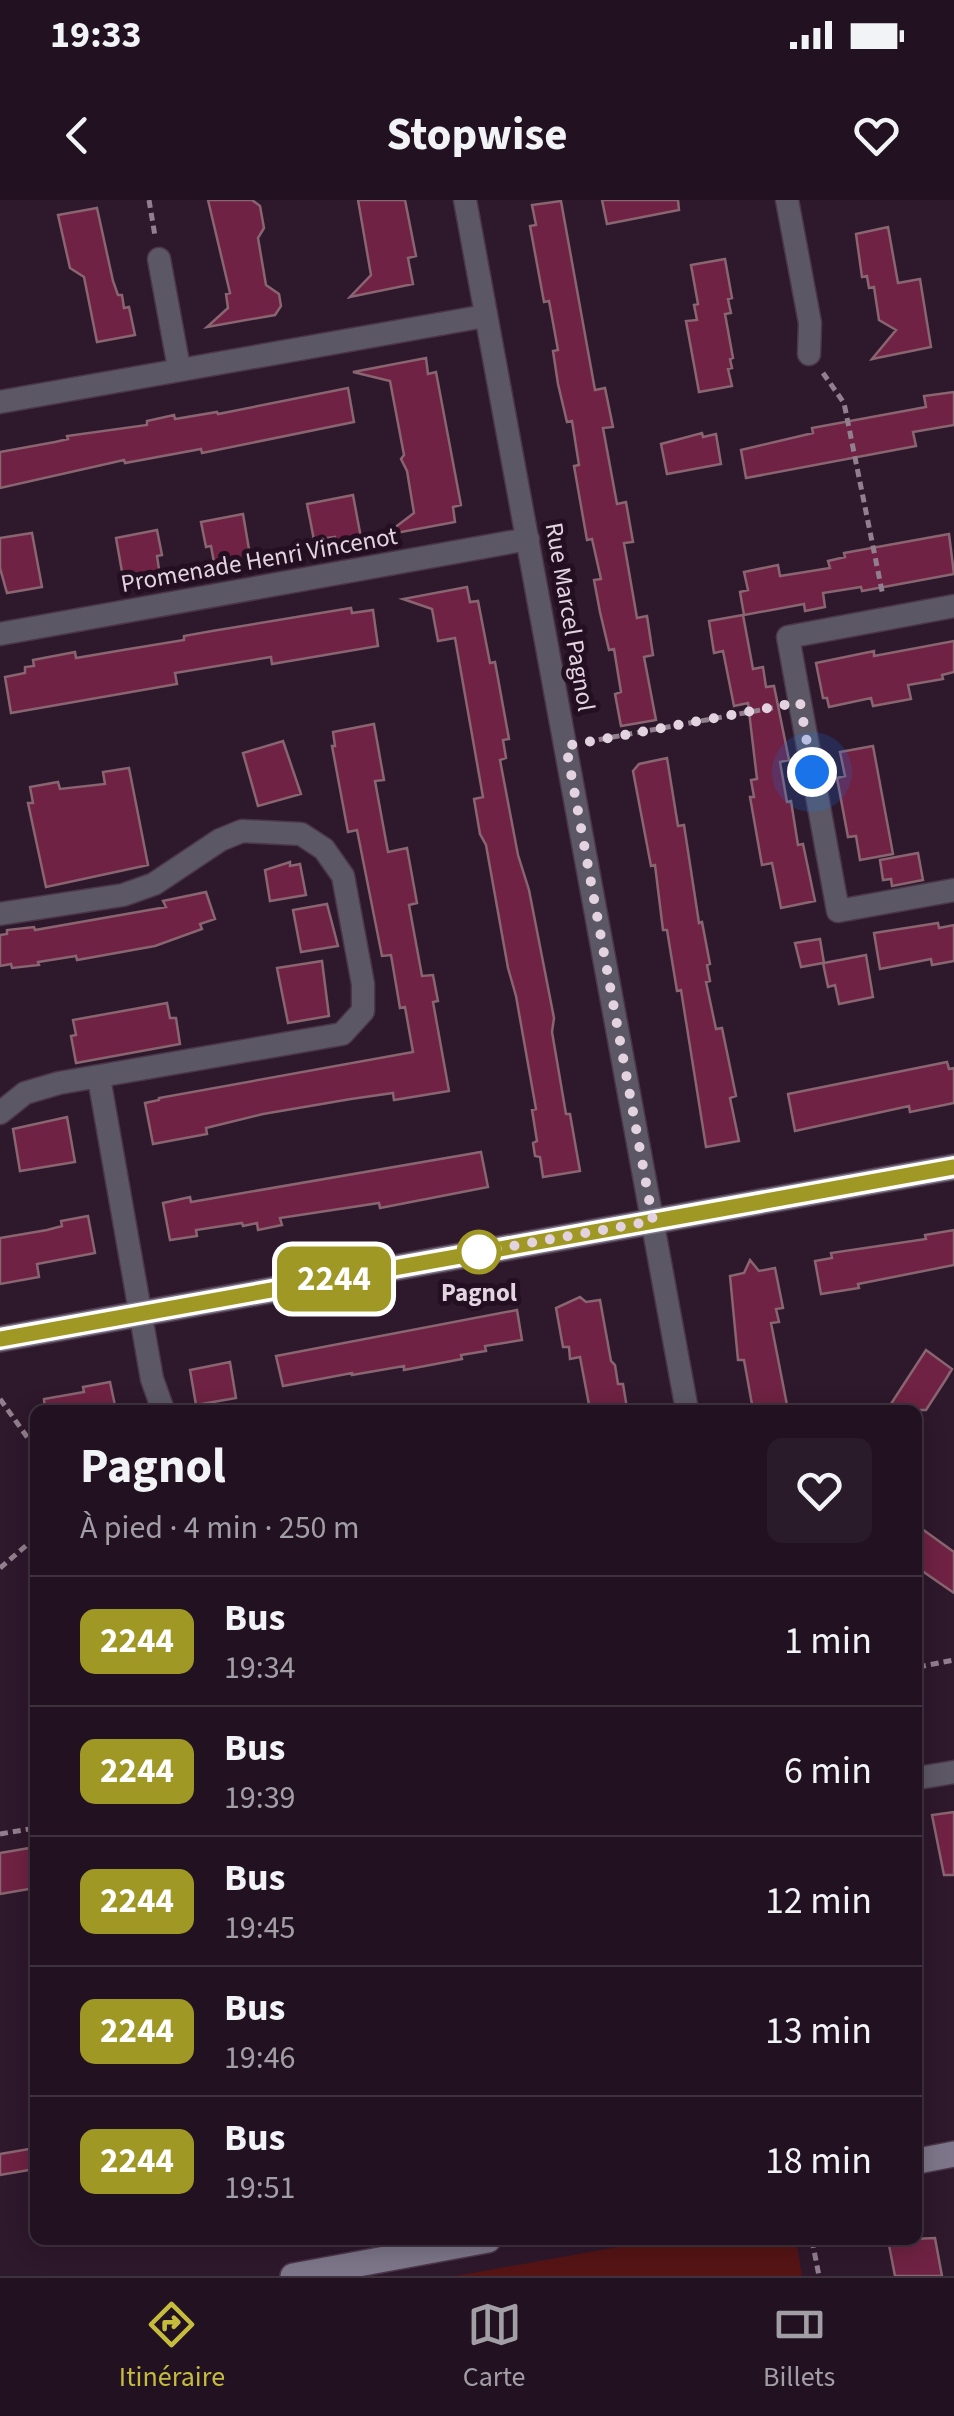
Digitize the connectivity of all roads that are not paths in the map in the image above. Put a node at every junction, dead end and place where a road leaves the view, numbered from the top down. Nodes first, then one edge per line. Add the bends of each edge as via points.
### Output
1 (465, 200) edge
2 (786, 200) edge
3 (159, 258) road end
4 (486, 316) junction
5 (810, 354) road end
6 (179, 368) junction
7 (0, 402) edge
8 (528, 539) junction
9 (954, 606) edge
10 (0, 634) edge
11 (954, 890) edge
12 (0, 914) edge
13 (99, 1078) junction
14 (0, 1113) edge
15 (954, 1166) edge
16 (653, 1221) junction
17 (141, 1314) junction
18 (0, 1340) edge
19 (162, 1405) edge
20 (687, 1405) edge
21 (954, 1772) edge
22 (922, 1777) edge
23 (954, 2156) edge
24 (922, 2160) edge
25 (427, 2246) edge
26 (292, 2276) edge

1 - 4 street, Rue Marcel Pagnol
2 - 5 street
3 - 6 street
4 - 6 street
4 - 8 street, Rue Marcel Pagnol
6 - 7 street
8 - 10 street, Promenade Henri Vincenot
8 - 16 street, Rue Marcel Pagnol
9 - 11 street via 788,637 838,911
12 - 13 street via 123,896 242,831 301,834 324,849 342,876 363,1011 342,1034
13 - 14 street via 25,1094
13 - 17 street
15 - 16 street
16 - 17 street
16 - 20 street, Rue Marcel Pagnol
17 - 18 street
17 - 19 street
21 - 22 street
23 - 24 street
25 - 26 street

